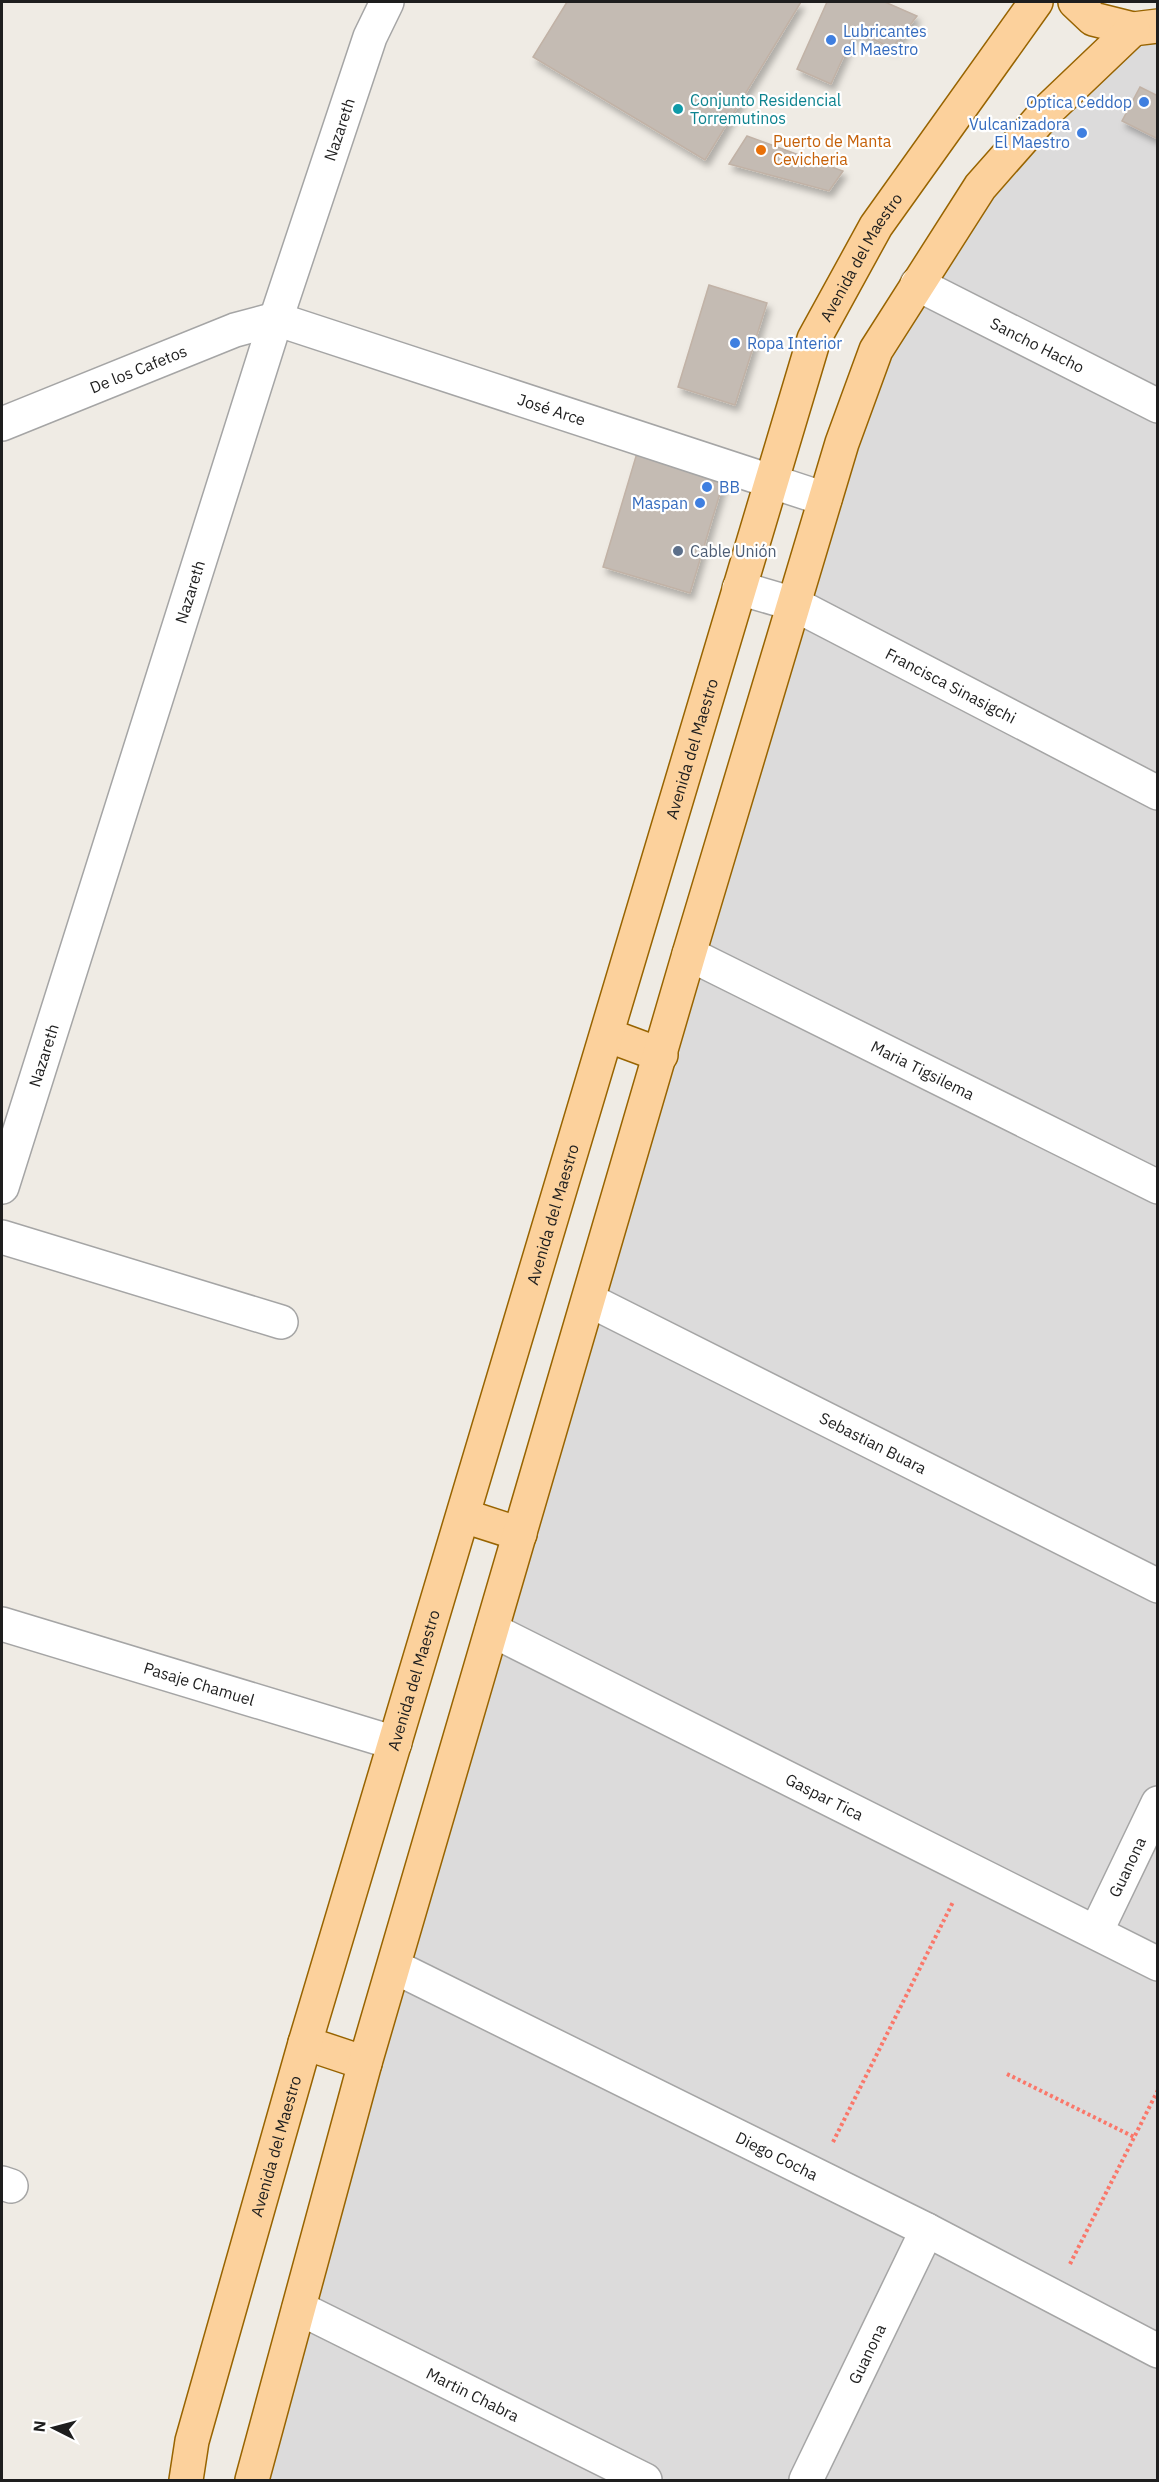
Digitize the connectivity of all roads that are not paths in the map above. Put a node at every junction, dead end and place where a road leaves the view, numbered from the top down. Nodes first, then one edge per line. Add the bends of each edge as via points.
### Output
1 (387, 2) edge
2 (1036, 2) edge
3 (1075, 2) edge
4 (1145, 28) edge
5 (917, 284) junction
6 (276, 319) junction
7 (1158, 406) edge
8 (2, 424) edge
9 (770, 482) junction
10 (825, 499) junction
11 (740, 588) junction
12 (794, 604) junction
13 (1158, 793) edge
14 (689, 954) junction
15 (607, 1035) junction
16 (661, 1055) junction
17 (2, 1187) edge
18 (1158, 1187) edge
19 (2, 1237) edge
20 (589, 1300) junction
21 (281, 1322) dead end
22 (464, 1516) junction
23 (520, 1534) junction
24 (1158, 1586) edge
25 (2, 1624) edge
26 (492, 1630) junction
27 (395, 1743) junction
28 (1158, 1803) edge
29 (1096, 1932) junction
30 (1158, 1964) edge
31 (395, 1966) junction
32 (305, 2043) junction
33 (365, 2063) junction
34 (927, 2230) junction
35 (299, 2308) junction
36 (1158, 2351) edge
37 (186, 2481) edge
38 (252, 2481) edge
39 (645, 2481) edge
40 (806, 2481) edge

1 - 6 street, Nazareth via 370,37
2 - 9 main road, Avenida del Maestro via 871,236 814,339
3 - 4 main road via 1094,19
4 - 5 main road via 1047,111 980,186
5 - 7 street, Sancho Hacho
5 - 10 main road via 876,350
6 - 8 street, De los Cafetos via 235,330
6 - 9 street, José Arce
6 - 17 street, Nazareth
9 - 10 street, José Arce
9 - 11 main road, Avenida del Maestro
10 - 12 main road
11 - 12 street, Francisca Sinasigchi
11 - 15 main road, Avenida del Maestro
12 - 13 street, Francisca Sinasigchi
12 - 14 main road
14 - 16 main road
14 - 18 street, Maria Tigsilema
15 - 16 main road
15 - 22 main road, Avenida del Maestro
16 - 20 main road
19 - 21 street
20 - 23 main road
20 - 24 street, Sebastian Buara
22 - 23 main road
22 - 27 main road, Avenida del Maestro
23 - 26 main road
25 - 27 street, Pasaje Chamuel
26 - 29 street, Gaspar Tica
26 - 31 main road
27 - 32 main road, Avenida del Maestro
28 - 29 street, Guanona
29 - 30 street, Gaspar Tica
31 - 33 main road
31 - 34 street, Diego Cocha
32 - 33 main road
32 - 37 main road, Avenida del Maestro via 192,2441
33 - 35 main road
34 - 36 street, Diego Cocha
34 - 40 street, Guanona
35 - 38 main road
35 - 39 street, Martin Chabra

